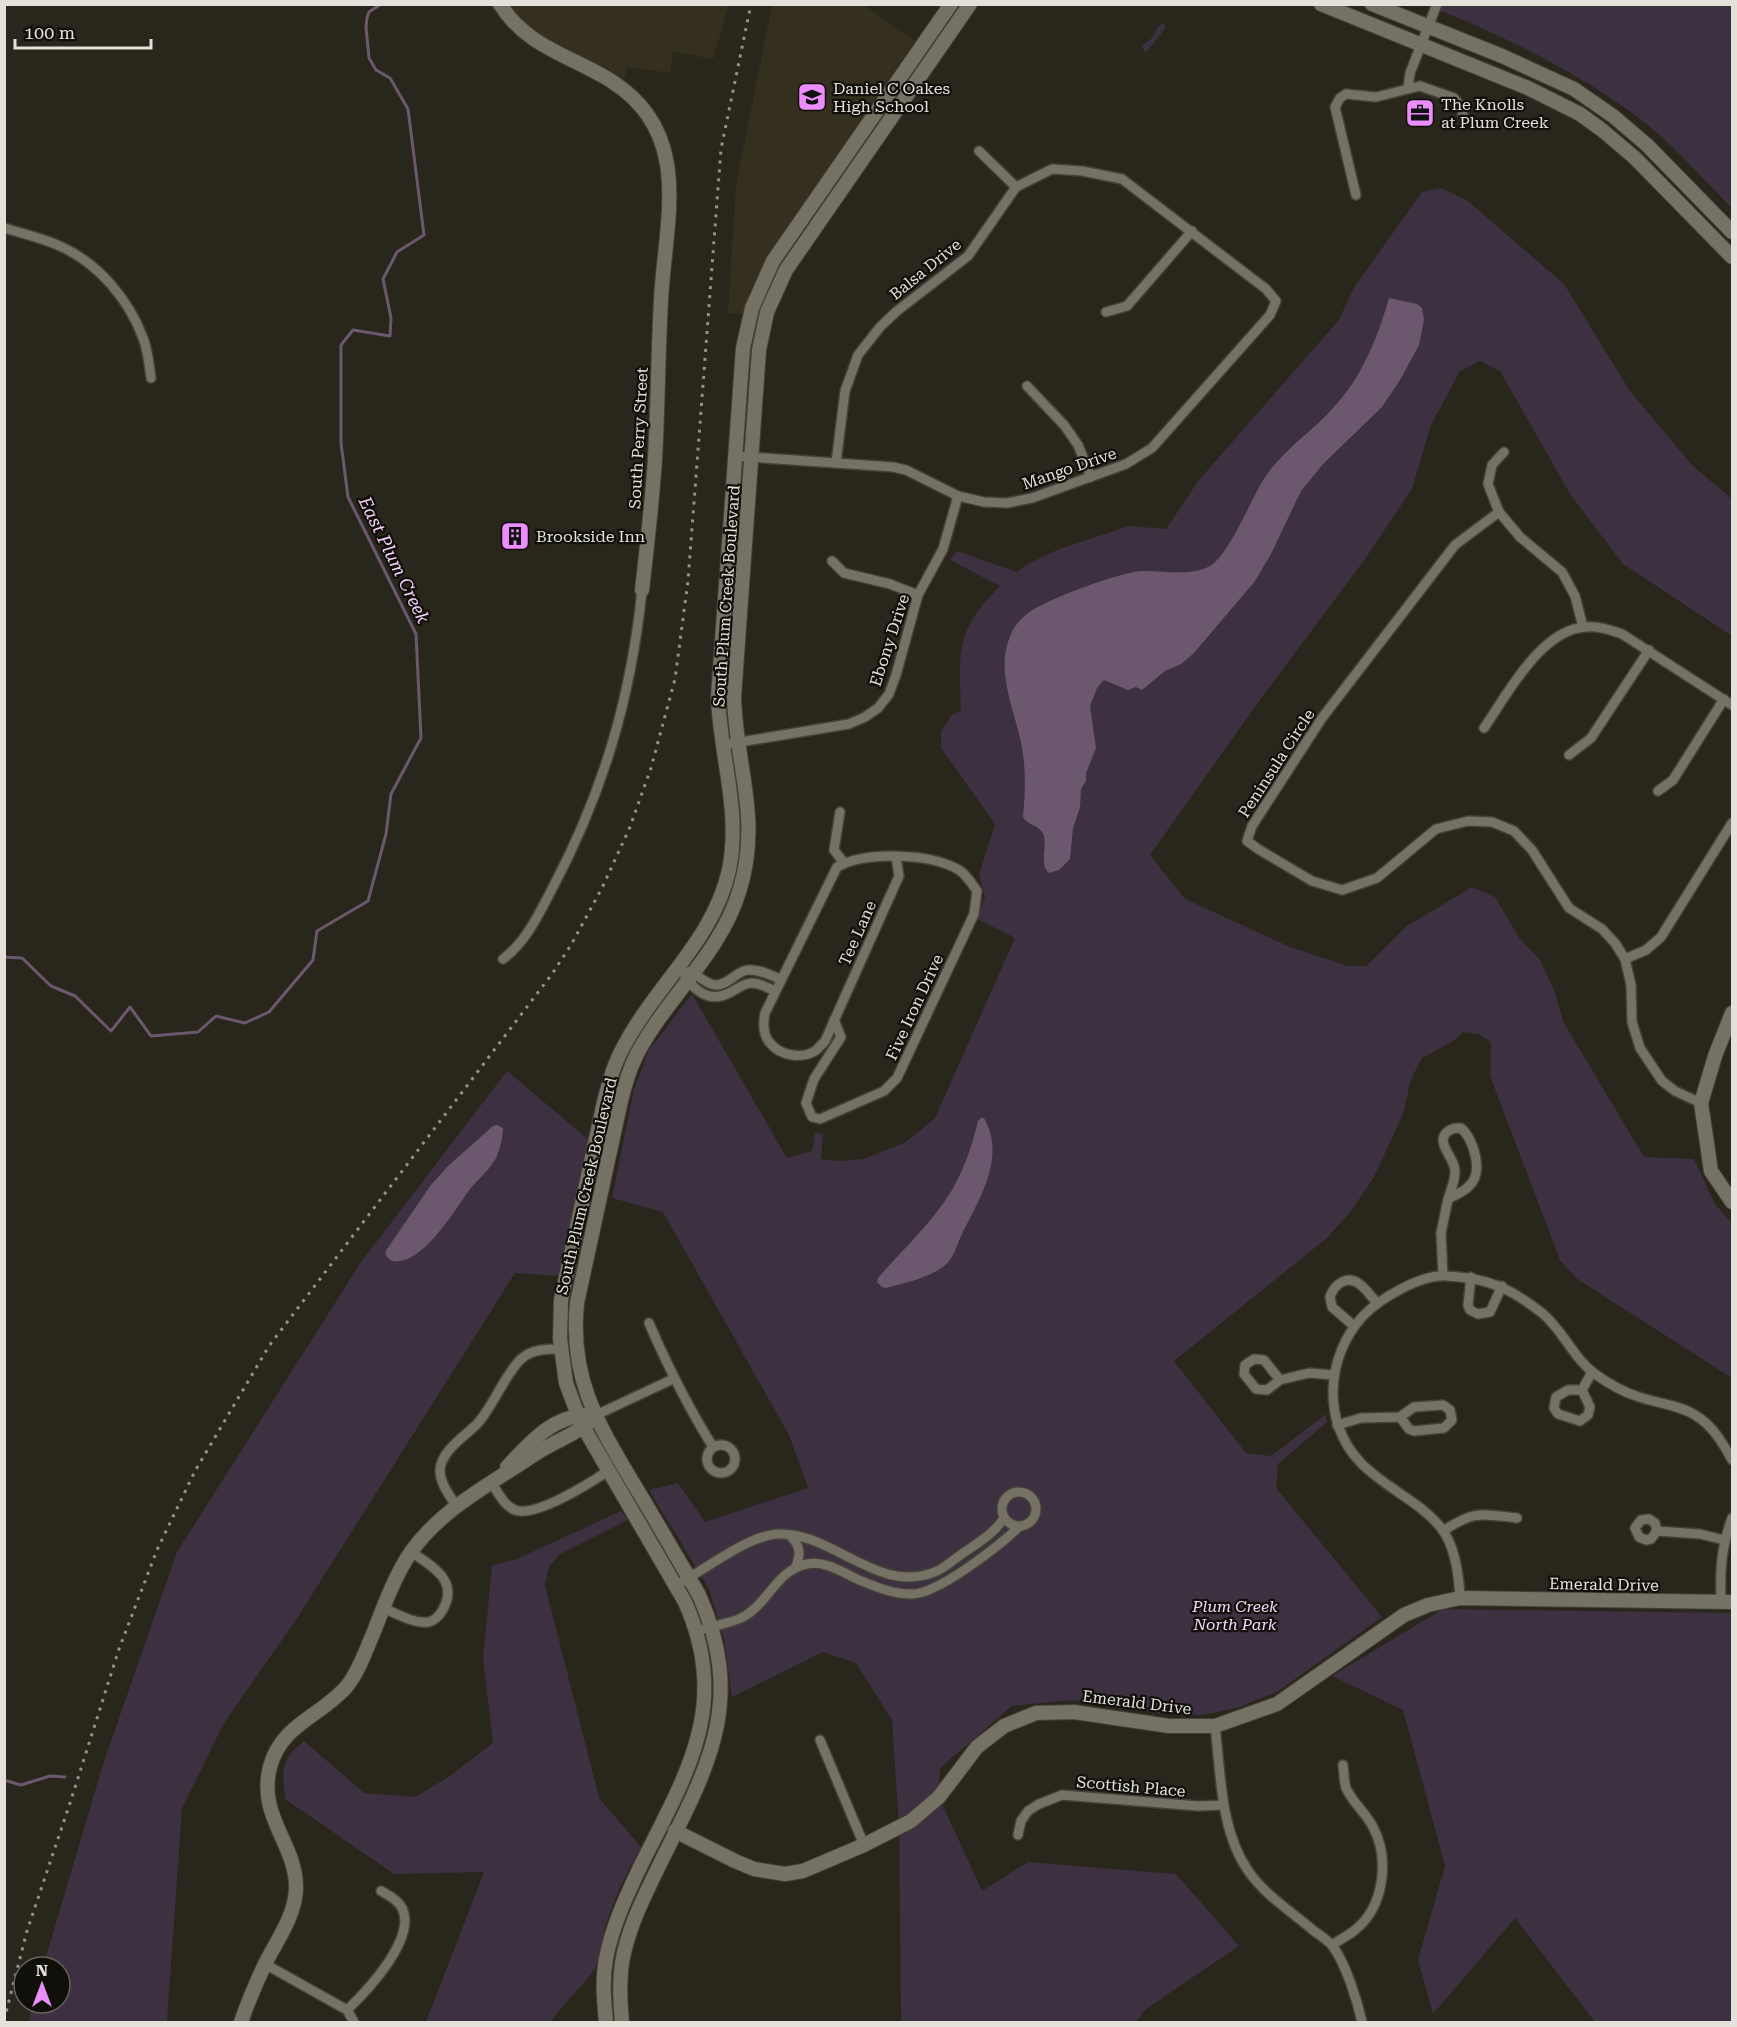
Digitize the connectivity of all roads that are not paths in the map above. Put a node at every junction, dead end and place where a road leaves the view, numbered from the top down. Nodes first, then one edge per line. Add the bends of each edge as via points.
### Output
1 (500, 4) edge
2 (951, 4) edge
3 (970, 4) edge
4 (1321, 4) edge
5 (1372, 4) edge
6 (1437, 4) edge
7 (1428, 27) junction
8 (1421, 44) junction
9 (1408, 88) junction
10 (1463, 116) dead end
11 (979, 151) dead end
12 (1016, 187) junction
13 (1356, 195) dead end
14 (4, 228) edge
15 (1192, 231) junction
16 (1732, 232) edge
17 (1732, 257) edge
18 (1276, 302) joint
19 (1106, 312) dead end
20 (152, 378) dead end
21 (1027, 387) dead end
22 (1504, 452) dead end
23 (735, 456) junction
24 (751, 457) junction
25 (836, 462) junction
26 (1091, 477) junction
27 (958, 496) junction
28 (1499, 512) junction
29 (832, 561) dead end
30 (642, 590) joint
31 (918, 595) junction
32 (1583, 627) junction
33 (1650, 650) junction
34 (1728, 702) edge
35 (1484, 729) dead end
36 (738, 742) junction
37 (722, 745) junction
38 (1569, 755) dead end
39 (1658, 791) dead end
40 (840, 812) dead end
41 (1732, 823) edge
42 (896, 857) junction
43 (844, 863) junction
44 (503, 959) dead end
45 (1625, 959) junction
46 (679, 966) junction
47 (691, 977) junction
48 (780, 979) junction
49 (774, 991) junction
50 (1732, 1013) edge
51 (834, 1020) junction
52 (1701, 1103) junction
53 (1448, 1199) junction
54 (1732, 1202) edge
55 (1443, 1275) junction
56 (1471, 1277) junction
57 (1502, 1286) junction
58 (1377, 1303) junction
59 (649, 1323) dead end
60 (1354, 1326) junction
61 (561, 1348) junction
62 (1592, 1372) junction
63 (1334, 1375) junction
64 (673, 1379) junction
65 (1280, 1380) dead end
66 (1582, 1390) dead end
67 (594, 1416) junction
68 (1400, 1417) junction
69 (580, 1421) junction
70 (1337, 1425) junction
71 (713, 1447) dead end
72 (1732, 1460) edge
73 (608, 1471) junction
74 (491, 1482) junction
75 (457, 1507) junction
76 (1004, 1518) junction
77 (1517, 1518) dead end
78 (1732, 1518) edge
79 (1019, 1527) junction
80 (1443, 1531) junction
81 (1657, 1532) dead end
82 (789, 1535) junction
83 (1724, 1540) junction
84 (411, 1552) junction
85 (795, 1568) junction
86 (689, 1579) junction
87 (675, 1586) junction
88 (1460, 1598) junction
89 (1727, 1602) edge
90 (383, 1608) junction
91 (712, 1626) junction
92 (697, 1631) junction
93 (1215, 1726) junction
94 (820, 1740) dead end
95 (1342, 1765) dead end
96 (1224, 1806) junction
97 (675, 1831) junction
98 (1018, 1834) dead end
99 (864, 1845) junction
100 (381, 1891) dead end
101 (1332, 1945) junction
102 (265, 1964) junction
103 (347, 2010) junction
104 (241, 2022) edge
105 (354, 2022) edge
106 (606, 2022) edge
107 (622, 2022) edge
108 (1362, 2022) edge

1 - 30 street, South Perry Street via 536,42 621,87 647,114 664,148 669,200 652,493
2 - 23 street, South Plum Creek Boulevard via 767,272 752,308 743,348
3 - 24 street, South Plum Creek Boulevard via 781,279 767,312 759,350
4 - 8 street
5 - 7 street
6 - 7 street
7 - 8 street
7 - 16 street via 1536,70 1589,99 1647,145
8 - 9 street
8 - 17 street via 1528,88 1590,121 1635,158
9 - 10 street via 1420,86 1454,98
9 - 13 street via 1376,97 1346,94 1335,107
11 - 12 street
12 - 15 street, Balsa Drive via 1052,169 1122,179
12 - 25 street, Balsa Drive via 968,256 897,311 858,355 844,391
14 - 20 street via 76,254 110,284 143,337
15 - 18 street, Balsa Drive via 1266,289
15 - 19 street via 1127,306
18 - 26 street, Mango Drive via 1270,315 1152,448 1126,464
21 - 26 street via 1064,425
22 - 28 street via 1492,465 1488,484
23 - 24 street, Mango Drive
23 - 37 street, South Plum Creek Boulevard via 719,675
24 - 25 street, Mango Drive
24 - 36 street, South Plum Creek Boulevard via 735,675
25 - 27 street, Mango Drive via 906,470
26 - 27 street, Mango Drive via 1007,503
27 - 31 street, Ebony Drive via 943,549
28 - 32 street via 1520,537 1562,572 1575,596
28 - 45 street, Peninsula Circle via 1455,545 1322,718 1252,826 1247,841 1312,881 1342,890 1377,878 1436,829 1468,821 1492,822 1514,831 1532,850 1569,908 1602,929
29 - 31 street via 844,573
30 - 44 street, South Perry Street via 632,668 596,797 545,903 523,941
31 - 36 street, Ebony Drive via 897,675 878,708 849,724
32 - 33 street via 1602,627
32 - 35 street via 1550,641 1534,657
33 - 34 street
33 - 38 street via 1591,738
34 - 39 street via 1673,780
36 - 37 street, Ebony Drive
36 - 47 street, South Plum Creek Boulevard via 749,811 747,858 732,911
37 - 46 street, South Plum Creek Boulevard via 733,813 728,872 710,919
40 - 43 street via 834,850
41 - 45 street via 1661,937 1646,950
42 - 43 street
42 - 51 street, Tee Lane via 899,876
42 - 51 street, Five Iron Drive via 939,860 962,871 977,891 974,914 897,1078 884,1091 820,1119 812,1117 806,1103 814,1079 841,1037
43 - 48 street via 837,867
45 - 52 street, Peninsula Circle via 1631,985 1632,1022 1640,1048 1662,1082
46 - 47 street
46 - 61 street, South Plum Creek Boulevard via 630,1034 608,1086 562,1294
47 - 48 street via 715,985 748,970
47 - 49 street via 702,994 715,998 750,983
47 - 67 street, South Plum Creek Boulevard via 644,1042 620,1105 579,1292 575,1328 578,1363
48 - 49 street
49 - 51 street, Tee Lane via 763,1025 770,1044 782,1053 798,1056 815,1051 825,1041
50 - 52 street
52 - 54 street via 1711,1171
53 - 53 street via 1469,1187 1476,1174 1475,1156 1461,1128 1451,1129 1443,1139 1455,1170
53 - 55 street via 1442,1233
55 - 56 street
55 - 58 street via 1420,1281
56 - 57 street
56 - 57 street via 1468,1305 1478,1314 1490,1312
57 - 62 street via 1545,1315
58 - 60 street
58 - 60 street via 1358,1282 1347,1280 1338,1284 1330,1297 1332,1307
59 - 64 street
60 - 63 street via 1344,1342
61 - 69 street, South Plum Creek Boulevard via 566,1383
61 - 75 street via 532,1352 521,1359 479,1422 443,1459 442,1481
62 - 66 street
62 - 72 street via 1619,1389 1694,1414 1721,1440
63 - 65 street via 1300,1374
63 - 70 street
64 - 67 street
64 - 71 street
67 - 69 street
67 - 86 street, South Plum Creek Boulevard
68 - 68 street via 1414,1431 1444,1428 1452,1420 1450,1410 1443,1405 1414,1407
68 - 70 street via 1361,1418
69 - 73 street, South Plum Creek Boulevard
69 - 74 street via 566,1419 539,1434
70 - 80 street via 1360,1463 1424,1511
73 - 74 street via 538,1510 525,1512 506,1504
73 - 87 street, South Plum Creek Boulevard
74 - 75 street
75 - 84 street
76 - 79 street
76 - 79 street via 1001,1508 1007,1496 1018,1491 1027,1493 1037,1511 1031,1522
76 - 82 street via 996,1530 937,1571 911,1578 888,1576 813,1541
77 - 80 street via 1479,1513
78 - 83 street
79 - 85 street via 944,1583 914,1594 886,1591 819,1564
80 - 88 street via 1453,1554
81 - 83 street via 1700,1534
82 - 85 street via 800,1549
82 - 86 street via 766,1536 751,1542
83 - 89 street via 1720,1568
84 - 90 street
84 - 90 street via 445,1580 445,1605 430,1622
85 - 91 street via 783,1575 741,1618
86 - 87 street
86 - 91 street, South Plum Creek Boulevard
87 - 92 street, South Plum Creek Boulevard
88 - 89 street, Emerald Drive
88 - 93 street, Emerald Drive via 1404,1615 1277,1704
90 - 102 street via 361,1662 345,1689 292,1731 272,1762 267,1798 293,1865 296,1888 290,1915
91 - 92 street
91 - 97 street, South Plum Creek Boulevard via 721,1676 717,1728 706,1766
92 - 106 street, South Plum Creek Boulevard via 705,1677 701,1732 692,1760 615,1924 605,1970
93 - 96 street
93 - 99 street, Emerald Drive via 1169,1726 1074,1712 1036,1713 1004,1726 977,1747 939,1797 911,1821
94 - 99 street
95 - 101 street via 1346,1788 1374,1827 1383,1869 1372,1910 1357,1929
96 - 98 street, Scottish Place via 1062,1796 1028,1811
96 - 101 street via 1234,1846 1248,1871 1263,1890
97 - 99 street, Emerald Drive via 769,1873 802,1871
97 - 107 street, South Plum Creek Boulevard via 636,1914 624,1952 620,1982
100 - 103 street via 402,1908 406,1925 401,1942 365,1993
101 - 108 street via 1347,1975
102 - 103 street
102 - 104 street
103 - 105 street

